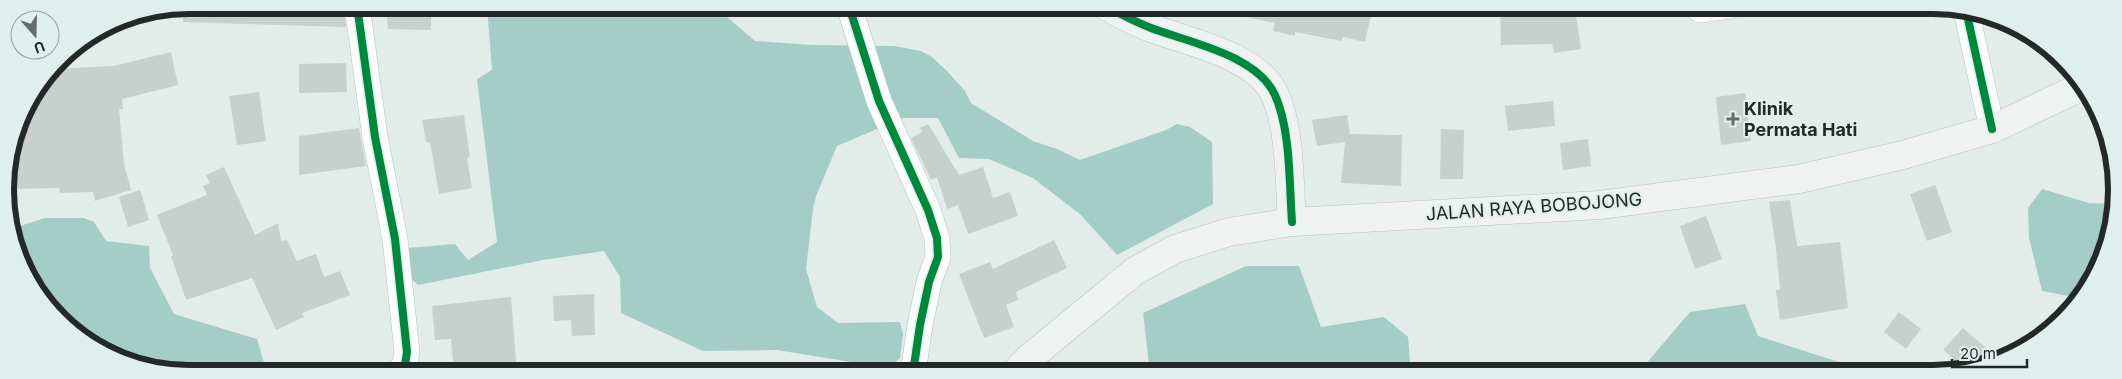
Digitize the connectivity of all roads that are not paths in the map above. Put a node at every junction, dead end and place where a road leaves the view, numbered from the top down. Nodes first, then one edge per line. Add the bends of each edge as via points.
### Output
1 (358, 14) edge
2 (852, 14) edge
3 (1122, 14) edge
4 (1968, 17) edge
5 (2077, 89) edge
6 (1992, 129) junction
7 (1292, 222) junction
8 (405, 365) edge
9 (914, 365) edge
10 (1024, 365) edge

1 - 8 street via 375,137 395,239 407,352
2 - 9 street via 879,101 928,210 937,238 938,257 929,282
3 - 7 main road via 1149,28 1232,58 1255,70 1267,82 1282,118 1288,152
4 - 6 street
5 - 6 main road, JALAN RAYA BOBOJONG
6 - 7 main road, JALAN RAYA BOBOJONG via 1903,156 1799,179 1600,204
7 - 10 main road, JALAN RAYA BOBOJONG via 1229,232 1175,248 1135,271

